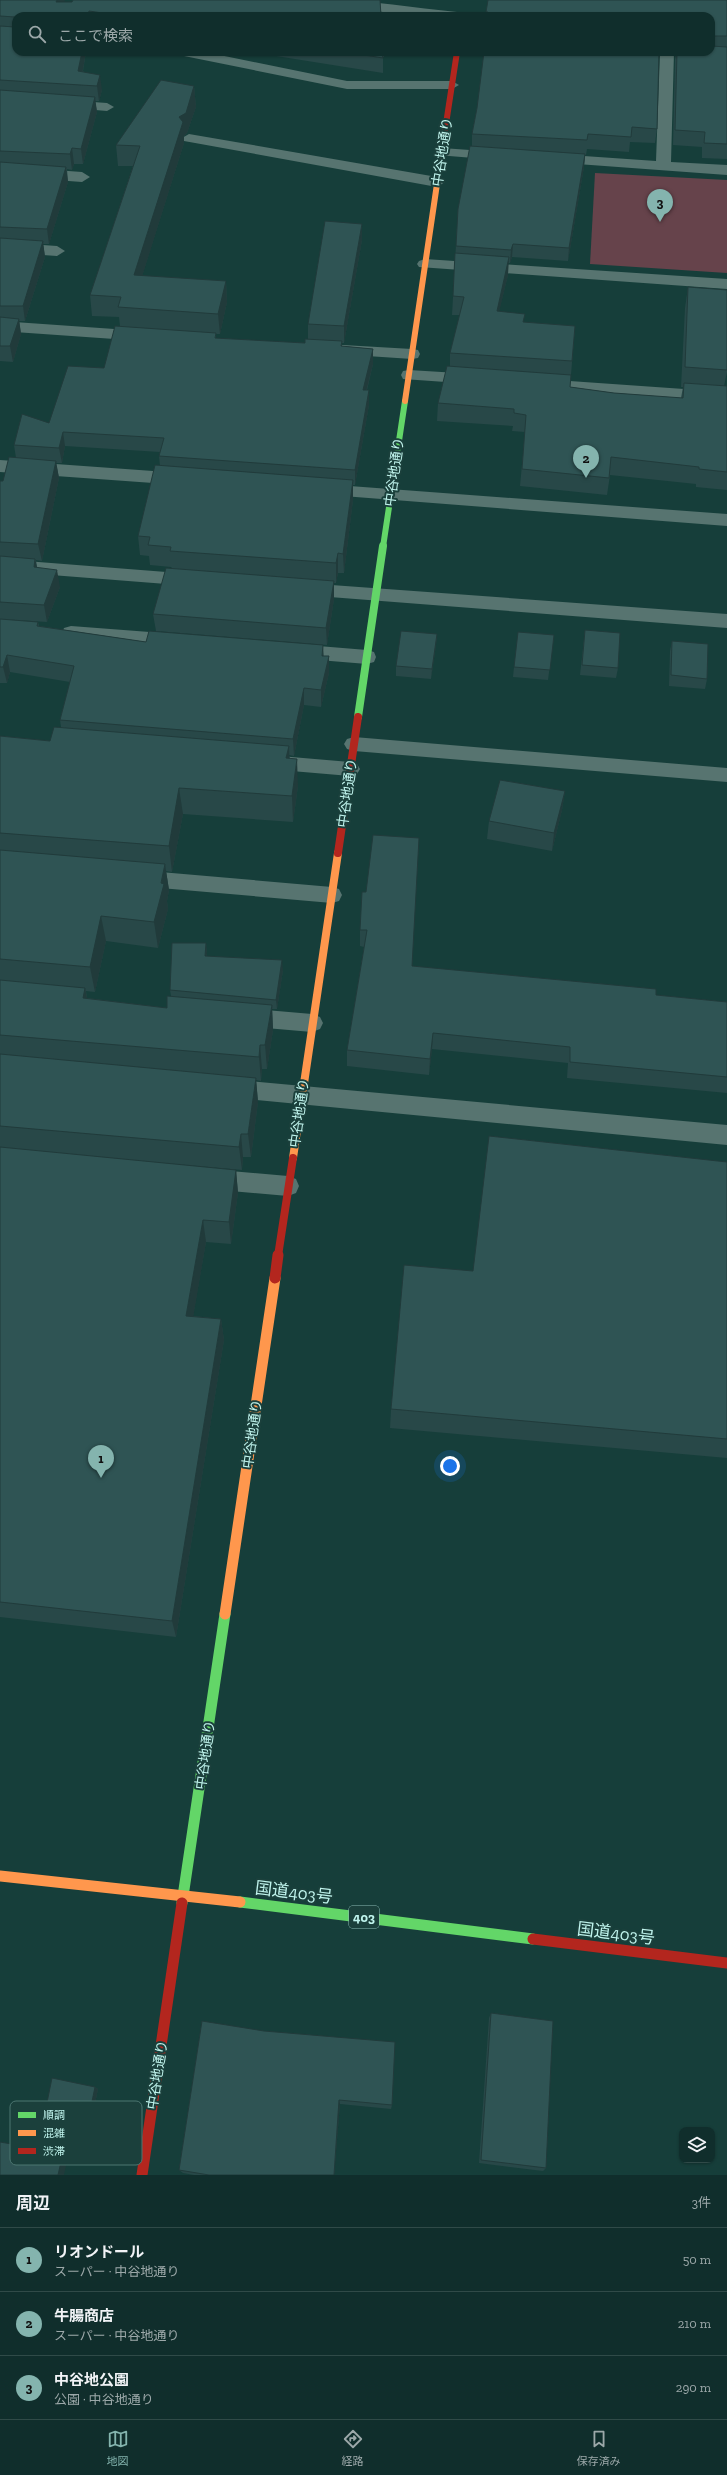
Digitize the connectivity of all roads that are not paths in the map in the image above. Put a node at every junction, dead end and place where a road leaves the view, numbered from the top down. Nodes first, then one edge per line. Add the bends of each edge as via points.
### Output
1 (334, 0) edge
2 (461, 12) edge
3 (203, 56) edge
4 (456, 56) edge
5 (666, 56) edge
6 (452, 85) junction
7 (51, 104) edge
8 (107, 107) dead end
9 (189, 138) dead end
10 (442, 152) junction
11 (513, 157) edge
12 (537, 158) edge
13 (663, 166) junction
14 (727, 170) edge
15 (0, 171) edge
16 (82, 177) dead end
17 (437, 182) junction
18 (0, 247) edge
19 (57, 251) dead end
20 (425, 264) junction
21 (727, 284) edge
22 (0, 326) edge
23 (158, 337) edge
24 (325, 348) edge
25 (412, 354) junction
26 (409, 375) junction
27 (488, 380) edge
28 (528, 383) edge
29 (727, 397) edge
30 (0, 466) edge
31 (196, 480) edge
32 (305, 488) edge
33 (391, 495) junction
34 (727, 520) edge
35 (0, 565) edge
36 (212, 581) edge
37 (290, 587) edge
38 (376, 594) junction
39 (727, 621) edge
40 (55, 632) edge
41 (195, 643) edge
42 (273, 649) edge
43 (367, 657) junction
44 (354, 744) junction
45 (247, 761) edge
46 (350, 769) junction
47 (727, 775) edge
48 (118, 877) edge
49 (332, 895) junction
50 (226, 1015) edge
51 (312, 1023) junction
52 (207, 1087) edge
53 (302, 1096) junction
54 (727, 1136) edge
55 (187, 1177) edge
56 (288, 1186) junction
57 (0, 1876) edge
58 (184, 1895) junction
59 (727, 1964) edge
60 (142, 2175) edge

1 - 2 street via 408,12
3 - 6 street via 347,85
4 - 6 main road, 中谷地通り
5 - 13 street
6 - 10 main road, 中谷地通り
7 - 8 street
9 - 17 street
10 - 11 street
10 - 17 main road, 中谷地通り
12 - 13 street
13 - 14 street
15 - 16 street
17 - 20 main road, 中谷地通り
18 - 19 street
20 - 21 street
20 - 25 main road, 中谷地通り
22 - 23 street
24 - 25 street
25 - 26 main road, 中谷地通り
26 - 27 street
26 - 33 main road, 中谷地通り
28 - 29 street
30 - 31 street
32 - 33 street
33 - 34 street
33 - 38 main road, 中谷地通り
35 - 36 street
37 - 38 street
38 - 39 street
38 - 43 main road, 中谷地通り
40 - 41 street
42 - 43 street
43 - 44 main road, 中谷地通り
44 - 46 main road, 中谷地通り
44 - 47 street
45 - 46 street
46 - 49 main road, 中谷地通り
48 - 49 street
49 - 51 main road, 中谷地通り
50 - 51 street
51 - 53 main road, 中谷地通り
52 - 53 street
53 - 54 street
53 - 56 main road, 中谷地通り
55 - 56 street
56 - 58 main road, 中谷地通り
57 - 58 main road, 国道403号 / 403
58 - 59 main road, 国道403号 / 403
58 - 60 main road, 中谷地通り

